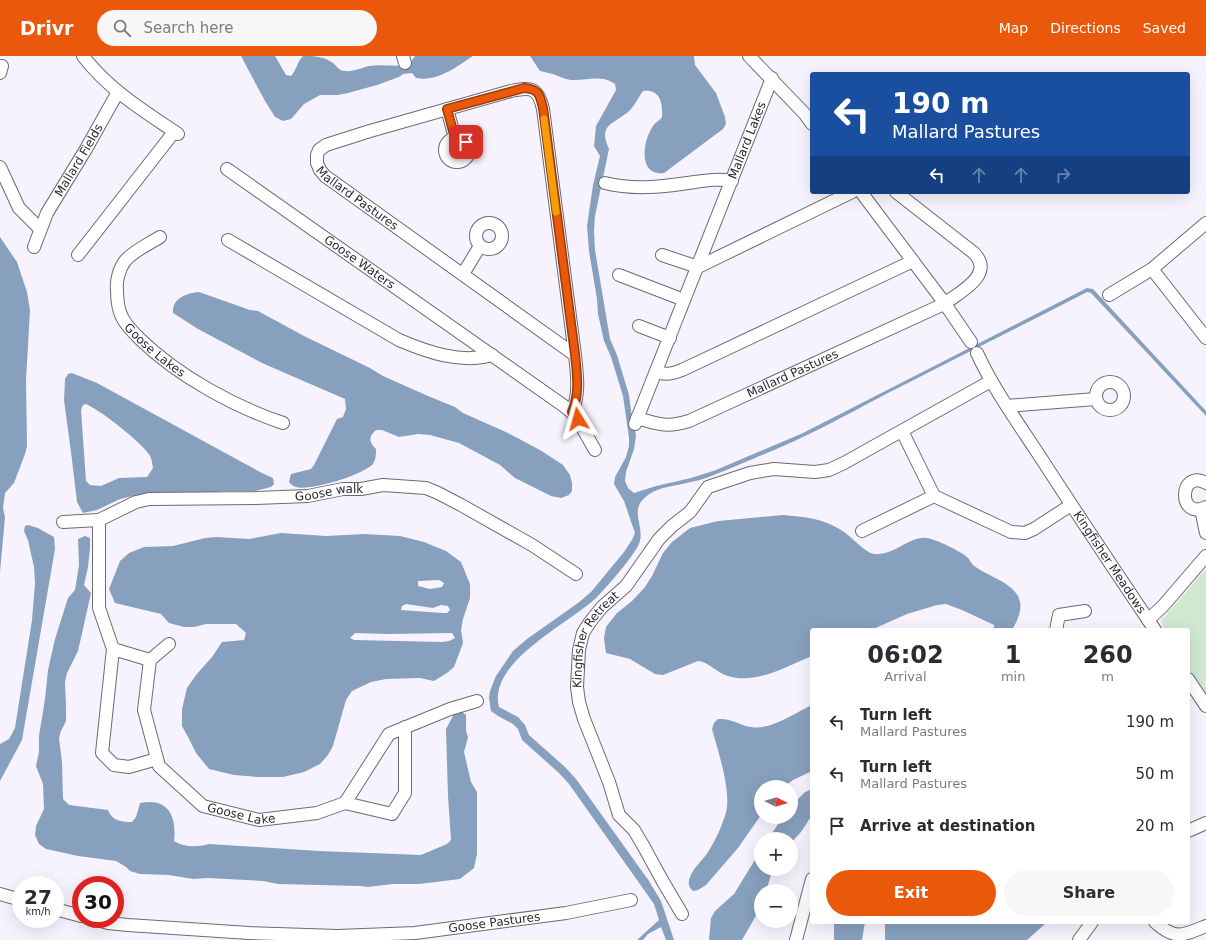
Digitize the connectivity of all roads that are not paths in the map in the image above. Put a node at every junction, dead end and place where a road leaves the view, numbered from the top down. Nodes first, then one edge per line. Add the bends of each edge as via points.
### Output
1 (83, 56) edge
2 (749, 56) edge
3 (772, 78) junction
4 (118, 92) junction
5 (447, 109) junction
6 (810, 121) edge
7 (455, 138) dead end
8 (0, 167) edge
9 (227, 169) dead end
10 (732, 181) junction
11 (605, 183) dead end
12 (848, 194) edge
13 (863, 194) edge
14 (899, 194) edge
15 (1206, 224) edge
16 (40, 229) junction
17 (160, 237) dead end
18 (228, 240) dead end
19 (480, 246) dead end
20 (34, 247) dead end
21 (78, 255) dead end
22 (662, 255) dead end
23 (913, 261) junction
24 (698, 266) junction
25 (1152, 268) junction
26 (463, 274) junction
27 (619, 276) dead end
28 (1109, 295) dead end
29 (684, 300) junction
30 (944, 304) junction
31 (639, 326) dead end
32 (1205, 337) edge
33 (670, 338) junction
34 (971, 342) dead end
35 (977, 353) dead end
36 (575, 354) junction
37 (492, 355) junction
38 (656, 372) junction
39 (992, 381) junction
40 (1096, 399) dead end
41 (1007, 406) junction
42 (572, 412) junction
43 (283, 423) dead end
44 (902, 431) junction
45 (595, 450) dead end
46 (1206, 483) edge
47 (934, 496) junction
48 (1071, 505) junction
49 (1204, 508) edge
50 (99, 520) junction
51 (63, 522) dead end
52 (862, 531) dead end
53 (1206, 533) edge
54 (1206, 556) edge
55 (576, 574) dead end
56 (1085, 611) dead end
57 (1148, 620) junction
58 (1056, 628) edge
59 (1154, 628) edge
60 (170, 644) dead end
61 (113, 649) junction
62 (150, 660) junction
63 (1190, 682) edge
64 (477, 700) dead end
65 (1206, 706) edge
66 (405, 727) junction
67 (157, 759) junction
68 (344, 803) junction
69 (1206, 823) edge
70 (1190, 826) edge
71 (810, 887) edge
72 (0, 894) edge
73 (12, 897) edge
74 (631, 900) dead end
75 (682, 914) dead end
76 (1091, 924) edge
77 (1157, 924) edge
78 (124, 925) edge
79 (1206, 926) edge
80 (796, 940) edge
81 (1079, 940) edge

1 - 4 street
2 - 3 street
3 - 6 street
3 - 10 street, Mallard Lakes
4 - 16 street, Mallard Fields
4 - 21 street via 176,133
5 - 7 street
5 - 26 street, Mallard Pastures via 326,145 319,150 317,163 325,176
5 - 36 street, Mallard Pastures via 524,88 532,89 540,98
8 - 16 street via 19,208
9 - 37 street, Goose Waters
10 - 11 street, Mallard Lakes via 715,180 644,187
10 - 24 street, Mallard Pastures
12 - 24 street
13 - 23 street
14 - 30 street, Mallard Pastures via 979,259 981,271 975,281
15 - 25 street
16 - 20 street, Mallard Fields
17 - 43 street, Goose Lakes via 131,255 121,267 117,286 122,318 151,350 174,367 243,407
18 - 37 street via 399,340 452,356 483,358
19 - 26 street
22 - 24 street
23 - 30 street
23 - 38 street via 682,370 672,374
24 - 29 street, Mallard Pastures
25 - 28 street
25 - 32 street
26 - 36 street, Mallard Pastures
27 - 29 street
29 - 33 street, Mallard Pastures
30 - 34 street
30 - 38 street, Mallard Pastures via 676,425 636,421
31 - 33 street
33 - 38 street, Mallard Pastures
35 - 39 street, Kingfisher Meadows
36 - 42 street, Mallard Pastures via 578,387
37 - 42 street, Goose Waters
39 - 41 street, Kingfisher Meadows
39 - 44 street
40 - 41 street
41 - 48 street, Kingfisher Meadows
42 - 45 street, Goose Waters via 581,423
44 - 47 street
44 - 75 street, Kingfisher Retreat via 829,470 815,472 774,469 750,473 708,487 690,512 659,539 626,586 602,607 584,633 579,650 577,687 584,719 619,815 634,830
46 - 49 street via 1198,480 1193,482 1184,492 1187,504 1192,508
47 - 48 street, Kingfisher Meadows via 1018,533 1034,529
47 - 52 street
48 - 57 street, Kingfisher Meadows
49 - 53 street
50 - 51 street, Goose walk
50 - 55 street, Goose walk via 136,502 149,499 308,496 383,485 426,488 468,508
50 - 61 street via 99,608
54 - 57 street, Kingfisher Meadows
56 - 58 street via 1059,615
57 - 59 street, Kingfisher Meadows
60 - 62 street
61 - 62 street
61 - 67 street via 102,753 114,765 129,767
62 - 67 street, Goose Lake via 144,710
63 - 65 street
64 - 66 street
66 - 68 street via 389,734
66 - 68 street via 405,793 392,814
67 - 68 street, Goose Lake via 159,766 203,806 259,820 317,813
69 - 70 street
71 - 80 street
72 - 73 street
74 - 78 street, Goose Pastures via 566,913 414,933 338,936 249,934
76 - 81 street
77 - 79 street via 1172,936 1178,937

